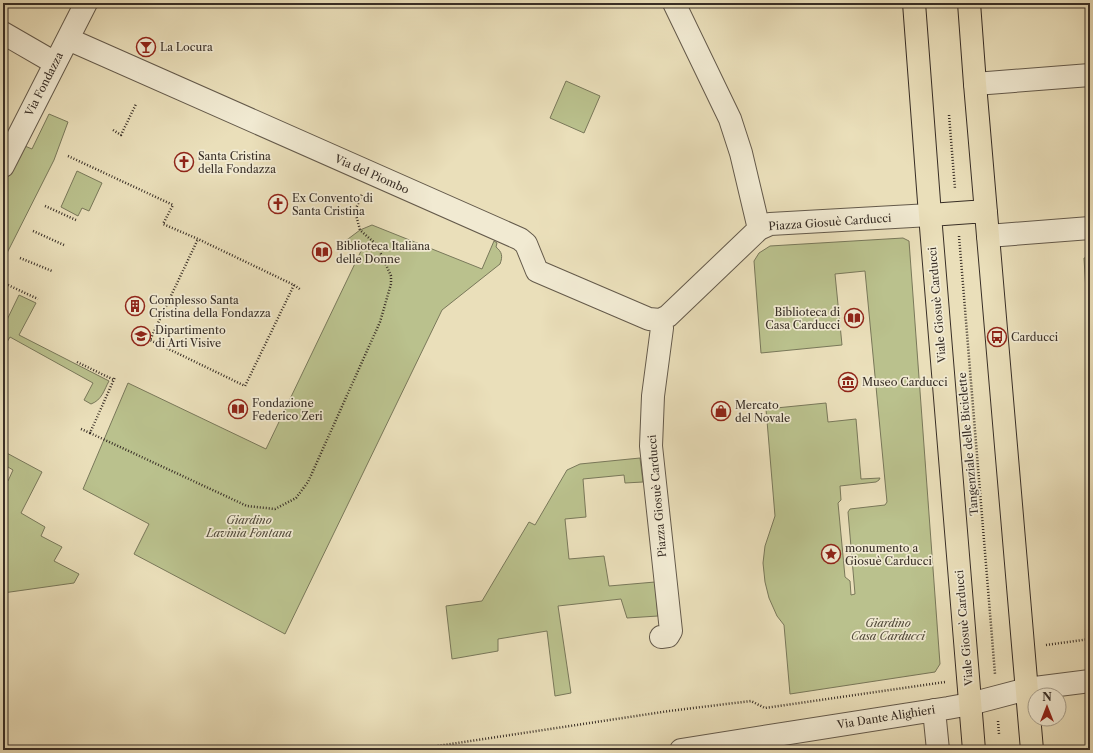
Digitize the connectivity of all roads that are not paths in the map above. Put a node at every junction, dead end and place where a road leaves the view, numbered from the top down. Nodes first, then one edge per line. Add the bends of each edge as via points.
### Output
1 (86, 3) edge
2 (674, 3) edge
3 (914, 3) edge
4 (969, 3) edge
5 (3, 33) edge
6 (64, 51) junction
7 (1090, 75) edge
8 (975, 84) junction
9 (3, 166) edge
10 (986, 211) junction
11 (930, 215) junction
12 (1090, 228) edge
13 (759, 229) junction
14 (988, 236) junction
15 (660, 320) junction
16 (661, 637) dead end
17 (1090, 681) edge
18 (1036, 687) edge
19 (1027, 688) joint
20 (970, 704) junction
21 (934, 710) junction
22 (1030, 727) edge
23 (681, 750) edge
24 (938, 750) edge
25 (974, 750) edge
26 (1032, 750) edge

1 - 6 street, Via Fondazza
2 - 13 street via 730,118
3 - 11 main road, Viale Giosuè Carducci
4 - 8 main road
5 - 6 street, Via del Piombo
6 - 9 street, Via Fondazza
6 - 15 street, Via del Piombo via 371,174 520,239 526,244 536,271 649,320
7 - 8 street
8 - 10 main road
10 - 11 main road
10 - 14 main road
11 - 13 street, Piazza Giosuè Carducci via 770,224
11 - 20 main road, Viale Giosuè Carducci
12 - 14 street
13 - 15 street, Piazza Giosuè Carducci via 668,316
14 - 19 main road
15 - 16 street, Piazza Giosuè Carducci via 662,328 653,396 651,446 671,631 668,636
17 - 18 street, Via Dante Alighieri
19 - 20 street, Via Dante Alighieri
20 - 21 street, Via Dante Alighieri
20 - 25 main road, Viale Giosuè Carducci
21 - 23 street, Via Dante Alighieri
21 - 24 street
22 - 26 main road

